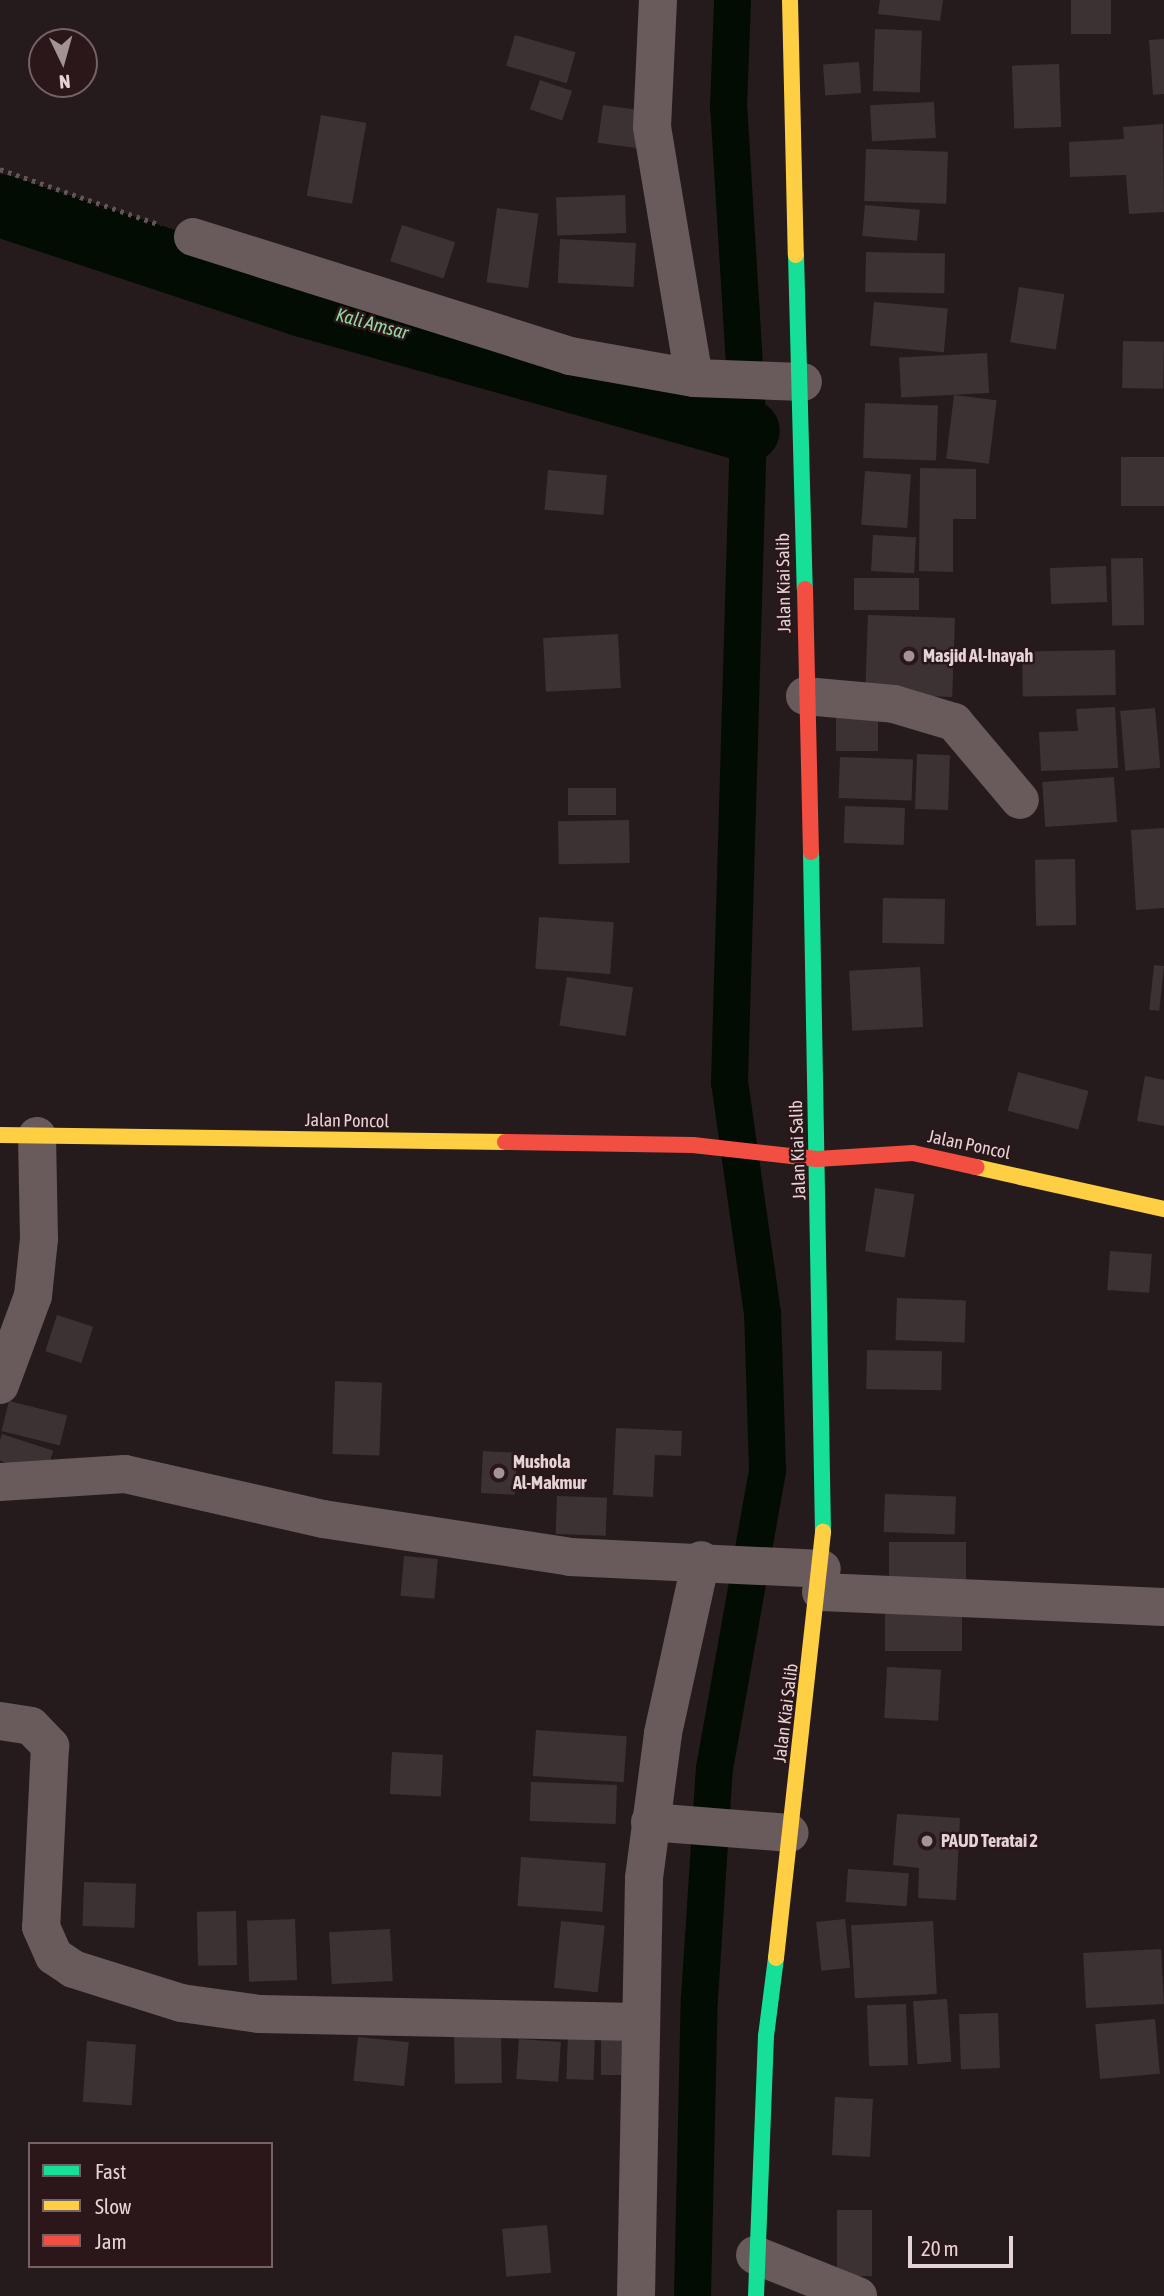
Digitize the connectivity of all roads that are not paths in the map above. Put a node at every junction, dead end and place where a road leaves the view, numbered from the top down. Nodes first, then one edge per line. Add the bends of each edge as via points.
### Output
1 (658, 0) edge
2 (790, 0) edge
3 (193, 237) road end
4 (699, 378) junction
5 (785, 382) junction
6 (805, 696) junction
7 (1020, 800) dead end
8 (18, 1135) edge
9 (817, 1159) junction
10 (1164, 1209) edge
11 (0, 1385) edge
12 (0, 1482) edge
13 (712, 1561) junction
14 (810, 1576) junction
15 (1164, 1607) edge
16 (0, 1721) edge
17 (666, 1823) junction
18 (777, 1831) junction
19 (638, 2022) junction
20 (755, 2255) junction
21 (636, 2296) edge
22 (756, 2296) edge
23 (858, 2296) edge

1 - 4 street via 652,127
2 - 5 street, Jalan Kiai Salib
3 - 4 street via 570,356
4 - 5 street
5 - 6 street, Jalan Kiai Salib
6 - 7 street via 915,708 954,722
6 - 9 street, Jalan Kiai Salib
8 - 9 street, Jalan Poncol via 693,1145
8 - 11 street via 39,1181 39,1239 33,1296
9 - 10 street, Jalan Poncol via 913,1153 950,1158
9 - 14 street, Jalan Kiai Salib via 826,1360
12 - 13 street via 125,1474 323,1519 570,1557
13 - 14 street
13 - 17 street
14 - 15 street
14 - 18 street, Jalan Kiai Salib
16 - 19 street via 31,1726 50,1746 41,1927 54,1956 73,1969 181,2003 259,2014
17 - 18 street
17 - 19 street
18 - 20 street, Jalan Kiai Salib
19 - 21 street
20 - 22 street, Jalan Kiai Salib
20 - 23 street

